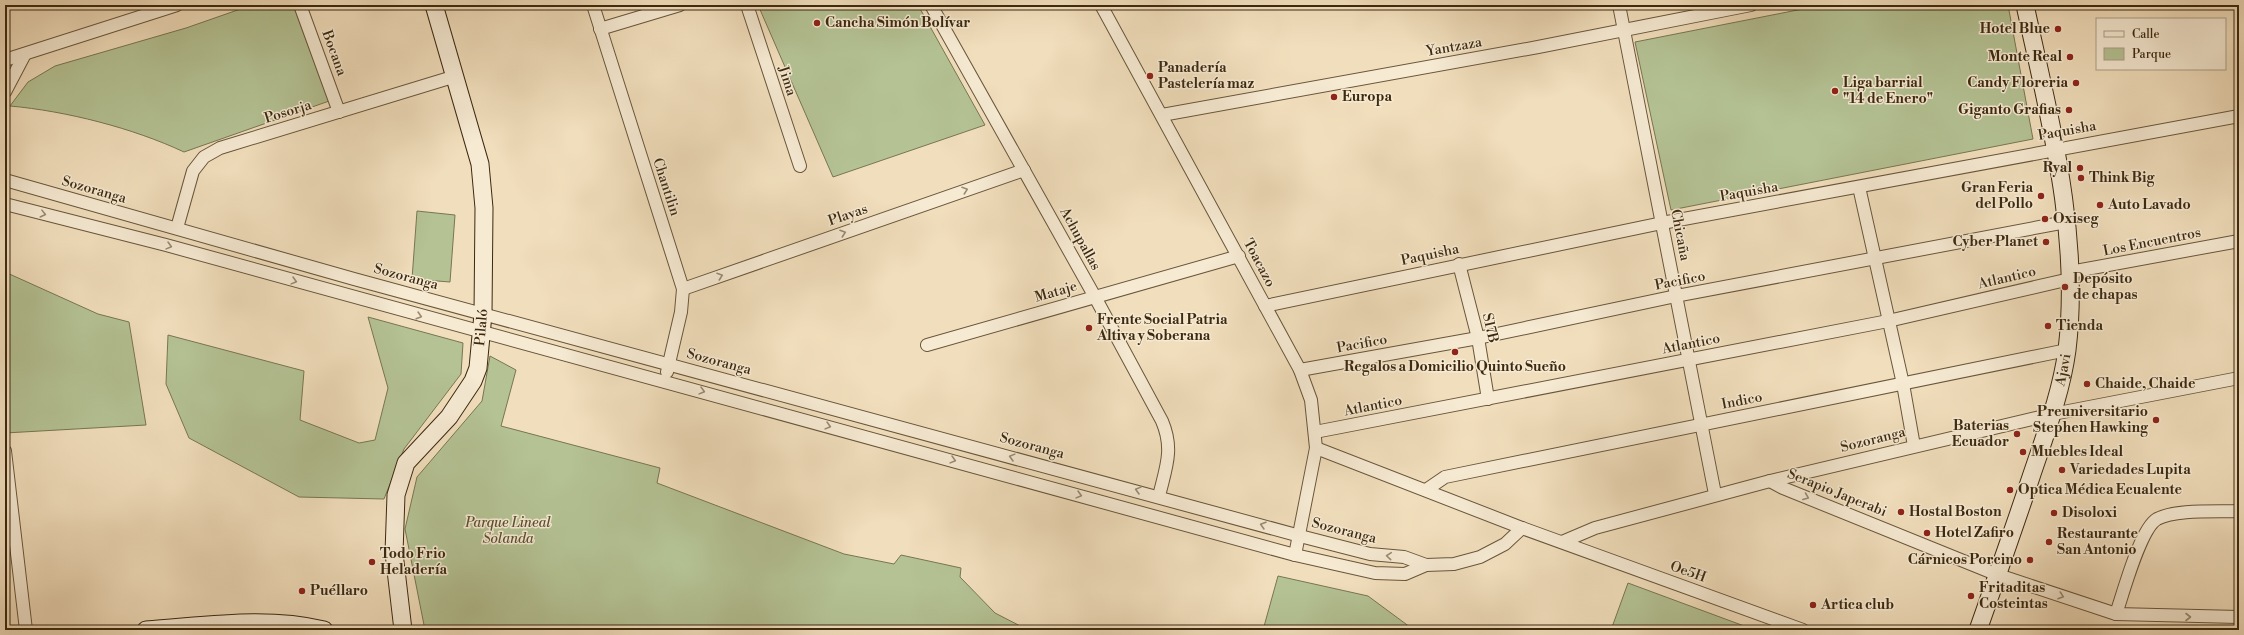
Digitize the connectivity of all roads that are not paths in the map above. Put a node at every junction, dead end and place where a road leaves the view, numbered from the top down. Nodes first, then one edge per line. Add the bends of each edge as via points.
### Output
1 (177, 5) edge
2 (300, 5) edge
3 (434, 5) edge
4 (593, 5) edge
5 (680, 5) edge
6 (747, 5) edge
7 (931, 5) edge
8 (1101, 5) edge
9 (1619, 5) edge
10 (1751, 5) edge
11 (2025, 5) edge
12 (600, 29) junction
13 (1624, 29) junction
14 (25, 54) junction
15 (5, 60) edge
16 (456, 76) junction
17 (5, 92) edge
18 (339, 112) junction
19 (1162, 115) junction
20 (2239, 116) edge
21 (2056, 148) junction
22 (800, 166) dead end
23 (1024, 170) junction
24 (5, 180) edge
25 (1859, 187) junction
26 (5, 204) edge
27 (2066, 222) junction
28 (1662, 223) junction
29 (177, 228) junction
30 (2239, 241) edge
31 (1238, 256) junction
32 (1874, 258) junction
33 (1459, 264) junction
34 (2070, 276) junction
35 (354, 279) junction
36 (683, 289) junction
37 (348, 296) junction
38 (1676, 296) junction
39 (1095, 297) junction
40 (1265, 306) junction
41 (483, 314) junction
42 (1888, 321) junction
43 (481, 333) junction
44 (1478, 338) junction
45 (927, 345) dead end
46 (2067, 350) junction
47 (1689, 359) junction
48 (669, 364) junction
49 (1300, 370) junction
50 (2239, 378) edge
51 (665, 381) junction
52 (1903, 384) junction
53 (1488, 399) junction
54 (2053, 414) junction
55 (1702, 424) junction
56 (1315, 432) junction
57 (1914, 446) junction
58 (1316, 448) junction
59 (5, 451) edge
60 (1770, 481) junction
61 (1426, 490) junction
62 (1715, 494) junction
63 (1159, 496) junction
64 (2239, 511) edge
65 (1522, 528) junction
66 (1300, 536) junction
67 (1562, 542) junction
68 (1295, 555) junction
69 (1426, 565) junction
70 (1998, 575) junction
71 (2116, 614) junction
72 (2239, 617) edge
73 (26, 630) edge
74 (153, 630) edge
75 (324, 630) edge
76 (403, 630) edge
77 (1803, 630) edge
78 (1978, 630) edge

1 - 14 street
2 - 18 street, Bocana
3 - 16 street, Pilaló
4 - 12 street, Chantilin
5 - 12 street
6 - 22 street, Jima
7 - 23 street, Achupallas
8 - 19 street, Toacazo
9 - 13 street, Chicaña
10 - 13 street, Yantzaza
11 - 21 street, Ajavi
12 - 36 street, Chantilin
13 - 19 street, Yantzaza
13 - 28 street, Chicaña
14 - 15 street
14 - 17 street
16 - 18 street, Posorja
16 - 41 street, Pilaló via 480,164 484,208
18 - 29 street, Posorja via 220,148 204,157 193,171
19 - 31 street, Toacazo
20 - 21 street, Paquisha
21 - 25 street, Paquisha
21 - 27 street, Ajavi
36 -> 23 street, Playas
23 - 39 street, Achupallas
24 - 29 street, Sozoranga
25 - 28 street, Paquisha
25 - 32 street
26 -> 37 street, Sozoranga
27 - 32 street, Pacifico
27 - 34 street, Ajavi
28 - 33 street, Paquisha
28 - 38 street, Chicaña
29 - 35 street, Sozoranga
30 - 34 street, Los Encuentros
31 - 39 street, Mataje
31 - 40 street, Toacazo
32 - 38 street, Pacifico
32 - 42 street
33 - 40 street, Paquisha
33 - 44 street, S17B
34 - 42 street, Atlantico
34 - 46 street, Ajavi
35 - 37 street
35 - 41 street, Sozoranga
36 - 48 street, Chantilin via 681,312
37 -> 43 street, Sozoranga
38 - 44 street, Pacifico
38 - 47 street, Chicaña
39 - 45 street, Mataje
39 - 63 street, Achupallas via 1168,436 1169,452
40 - 49 street, Toacazo
41 - 43 street, Pilaló
41 - 48 street, Sozoranga
42 - 47 street, Atlantico
42 - 52 street
43 - 51 street, Sozoranga
43 - 76 street, Pilaló via 478,368 473,381 449,417 406,463 396,495 394,553
44 - 49 street, Pacifico
44 - 53 street, S17B
46 - 52 street, Indico
46 - 54 street, Ajavi
47 - 53 street, Atlantico
47 - 55 street, Chicaña
48 - 51 street, Chantilin
63 -> 48 street, Sozoranga
49 - 56 street, Toacazo via 1311,400
50 - 54 street, Sozoranga
51 -> 68 street, Sozoranga
52 - 55 street, Indico
52 - 57 street
53 - 56 street, Atlantico
54 - 57 street, Sozoranga
54 - 70 street, Ajavi
55 - 61 street, Indico via 1446,477
55 - 62 street, Chicaña
56 - 58 street, Toacazo
57 - 60 street, Sozoranga
58 - 61 street
58 - 66 street, Toacazo
59 - 73 street
60 - 62 street, Sozoranga
60 -> 70 street, Serapio Japerabi
61 - 65 street
62 - 67 street, Sozoranga via 1595,528
66 -> 63 street, Sozoranga
64 - 71 street via 2182,514 2152,522 2141,540
65 - 67 street
65 - 69 street, Sozoranga via 1505,544 1480,556 1454,564
66 - 68 street, Toacazo
69 -> 66 street, Sozoranga via 1404,557 1370,554
67 - 77 street, Oe5H
68 - 69 street, Sozoranga via 1375,573 1405,574
70 -> 71 street, Serapio Japerabi
70 - 78 street, Ajavi
71 -> 72 street, Serapio Japerabi
74 - 75 street via 246,622 277,623

